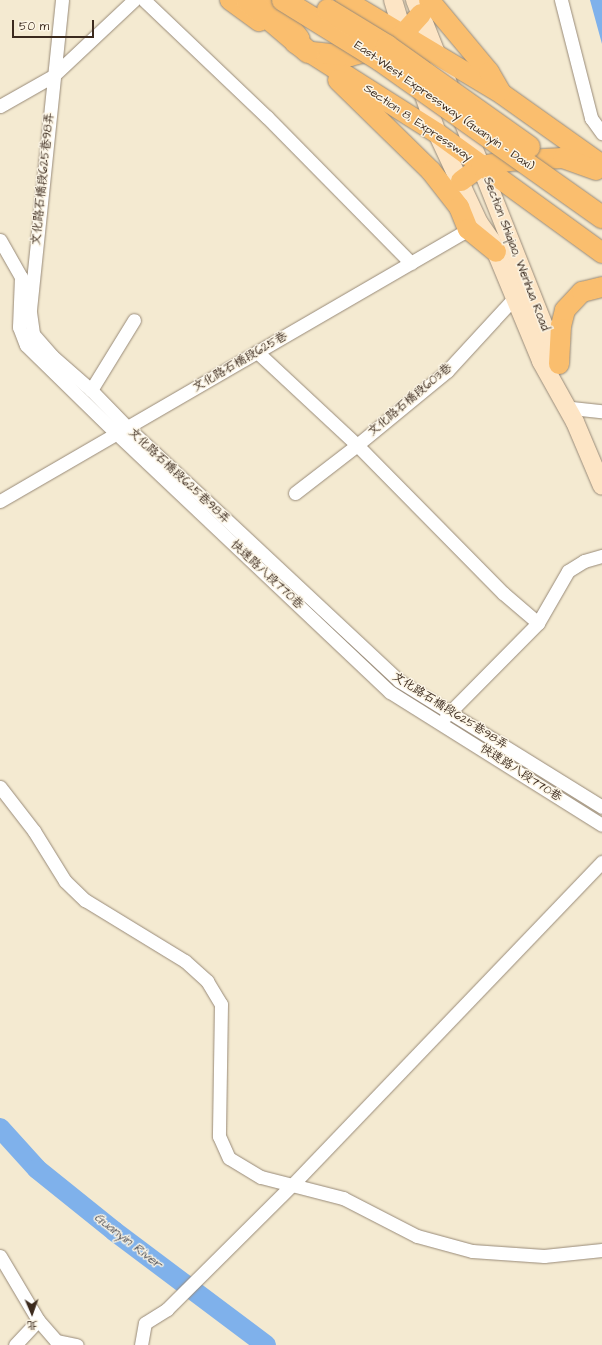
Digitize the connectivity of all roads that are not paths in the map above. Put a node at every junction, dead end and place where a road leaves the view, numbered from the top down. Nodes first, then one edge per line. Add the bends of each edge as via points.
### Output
1 (62, 0) edge
2 (134, 0) edge
3 (144, 0) edge
4 (230, 0) edge
5 (247, 0) edge
6 (264, 0) edge
7 (283, 0) edge
8 (310, 0) edge
9 (345, 0) edge
10 (393, 0) edge
11 (561, 0) edge
12 (422, 5) edge
13 (403, 34) junction
14 (308, 52) junction
15 (437, 54) junction
16 (53, 76) junction
17 (502, 94) junction
18 (0, 106) edge
19 (602, 132) edge
20 (437, 133) junction
21 (602, 165) edge
22 (481, 166) junction
23 (602, 172) edge
24 (461, 180) junction
25 (602, 198) edge
26 (602, 217) edge
27 (474, 226) junction
28 (0, 240) edge
29 (496, 252) joint
30 (602, 253) edge
31 (411, 263) junction
32 (602, 287) edge
33 (515, 297) junction
34 (134, 320) dead end
35 (257, 352) junction
36 (559, 364) junction
37 (91, 390) junction
38 (602, 411) edge
39 (573, 415) junction
40 (122, 430) junction
41 (357, 445) junction
42 (602, 486) edge
43 (295, 493) dead end
44 (0, 501) edge
45 (602, 556) edge
46 (538, 624) junction
47 (451, 711) junction
48 (440, 722) junction
49 (0, 787) edge
50 (602, 806) edge
51 (602, 825) edge
52 (602, 862) edge
53 (292, 1185) junction
54 (602, 1250) edge
55 (0, 1256) edge
56 (38, 1320) junction
57 (15, 1345) edge
58 (76, 1345) edge
59 (141, 1345) edge

1 - 16 street, 文化路石橋段625巷98弄
2 - 16 street
3 - 31 street via 267,117
4 - 14 main road, Section 8, Expressway
5 - 14 highway
6 - 14 main road via 278,10
7 - 26 highway, East-West Expressway (Guanyin - Daxi), bridge via 380,60
8 - 25 highway, East-West Expressway (Guanyin - Daxi), bridge via 387,46
9 - 13 main road
10 - 13 main road, Section Shiqiao, Wenhua Road
11 - 19 street via 591,118
12 - 13 main road
12 - 15 main road, Section Shiqiao, Wenhua Road
12 - 17 main road via 489,72
13 - 14 main road via 377,49 350,56
13 - 15 main road
13 - 20 main road, Section Shiqiao, Wenhua Road
14 - 20 main road, Section 8, Expressway
14 - 27 main road via 402,140 431,171
15 - 17 main road
15 - 22 main road, Section Shiqiao, Wenhua Road
16 - 18 street
16 - 37 street, 文化路石橋段625巷98弄 via 30,312 33,334 52,356
17 - 21 main road
20 - 22 main road, Section 8, Expressway
20 - 24 main road, Section Shiqiao, Wenhua Road
22 - 23 main road via 563,158
22 - 24 main road
22 - 30 main road, Section 8, Expressway
22 - 36 main road, Section Shiqiao, Wenhua Road
24 - 27 main road, Section Shiqiao, Wenhua Road
27 - 29 main road
27 - 31 street, 文化路石橋段625巷
28 - 40 street, 快速路八段770巷 via 21,277 19,327 26,345
29 - 33 main road, Section Shiqiao, Wenhua Road
31 - 35 street, 文化路石橋段625巷
32 - 36 main road via 582,292 565,310 561,326
33 - 39 main road, Section Shiqiao, Wenhua Road via 541,361
33 - 41 street, 文化路石橋段603巷 via 447,371
34 - 37 street
35 - 40 street, 文化路石橋段625巷
35 - 41 street
36 - 39 main road, Section Shiqiao, Wenhua Road
37 - 40 street, 文化路石橋段625巷98弄
38 - 39 street
39 - 42 main road, Section Shiqiao, Wenhua Road
40 - 44 street, 文化路石橋段625巷
40 - 47 street, 文化路石橋段625巷98弄 via 399,681
40 - 48 street, 快速路八段770巷 via 390,692
41 - 43 street, 文化路石橋段603巷
41 - 46 street via 503,593
45 - 46 street via 584,561 568,571
46 - 47 street
47 - 48 street
47 - 50 street, 文化路石橋段625巷98弄
48 - 51 street, 快速路八段770巷
49 - 53 street via 34,831 70,886 85,900 185,961 207,981 221,1004 219,1136 229,1158 240,1166 261,1177
52 - 53 street
53 - 54 street via 343,1198 417,1236 472,1252 544,1256
53 - 59 street via 167,1310 145,1323
55 - 56 street
56 - 57 street
56 - 58 street via 56,1341

